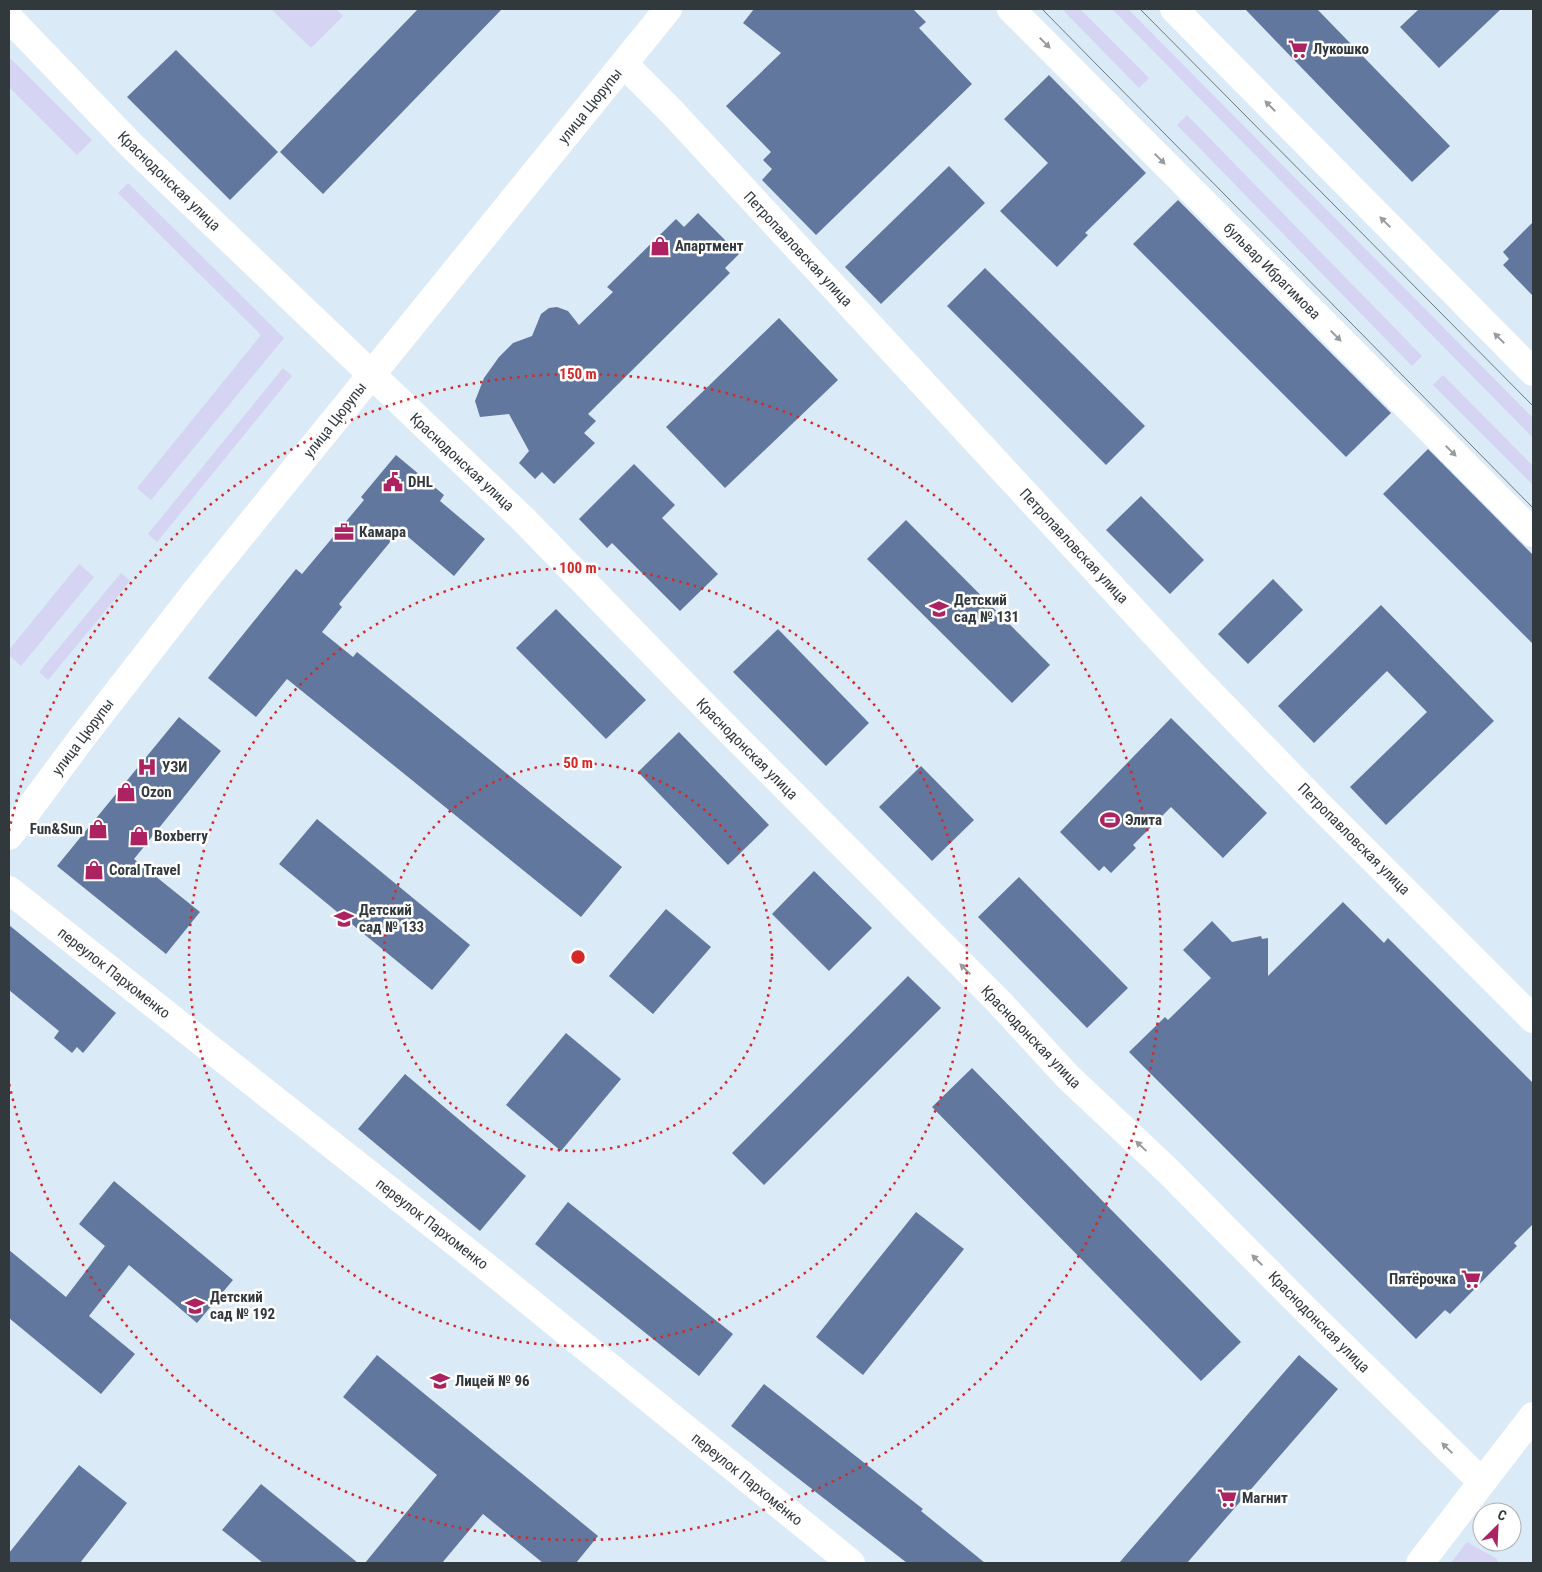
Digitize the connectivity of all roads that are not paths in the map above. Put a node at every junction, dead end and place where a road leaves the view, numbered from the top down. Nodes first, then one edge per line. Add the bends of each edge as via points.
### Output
1 (668, 9) edge
2 (1011, 9) edge
3 (1174, 9) edge
4 (9, 18) edge
5 (624, 64) junction
6 (1533, 372) edge
7 (370, 375) junction
8 (1533, 532) edge
9 (9, 836) edge
10 (9, 890) edge
11 (1533, 1019) edge
12 (1533, 1416) edge
13 (1482, 1482) junction
14 (851, 1563) edge
15 (1420, 1563) edge

1 - 5 street, улица Цюрупы
2 -> 8 street, бульвар Ибрагимова
6 -> 3 street
4 - 7 street, Краснодонская улица via 132,146
5 - 7 street, улица Цюрупы
5 - 11 street, Петропавловская улица via 1193,675
7 - 9 street, улица Цюрупы via 190,598
13 -> 7 street, Краснодонская улица via 1167,1170 1068,1077 1000,1003 524,520
10 - 14 street, переулок Пархоменко via 488,1268
12 - 13 street
13 - 15 street

